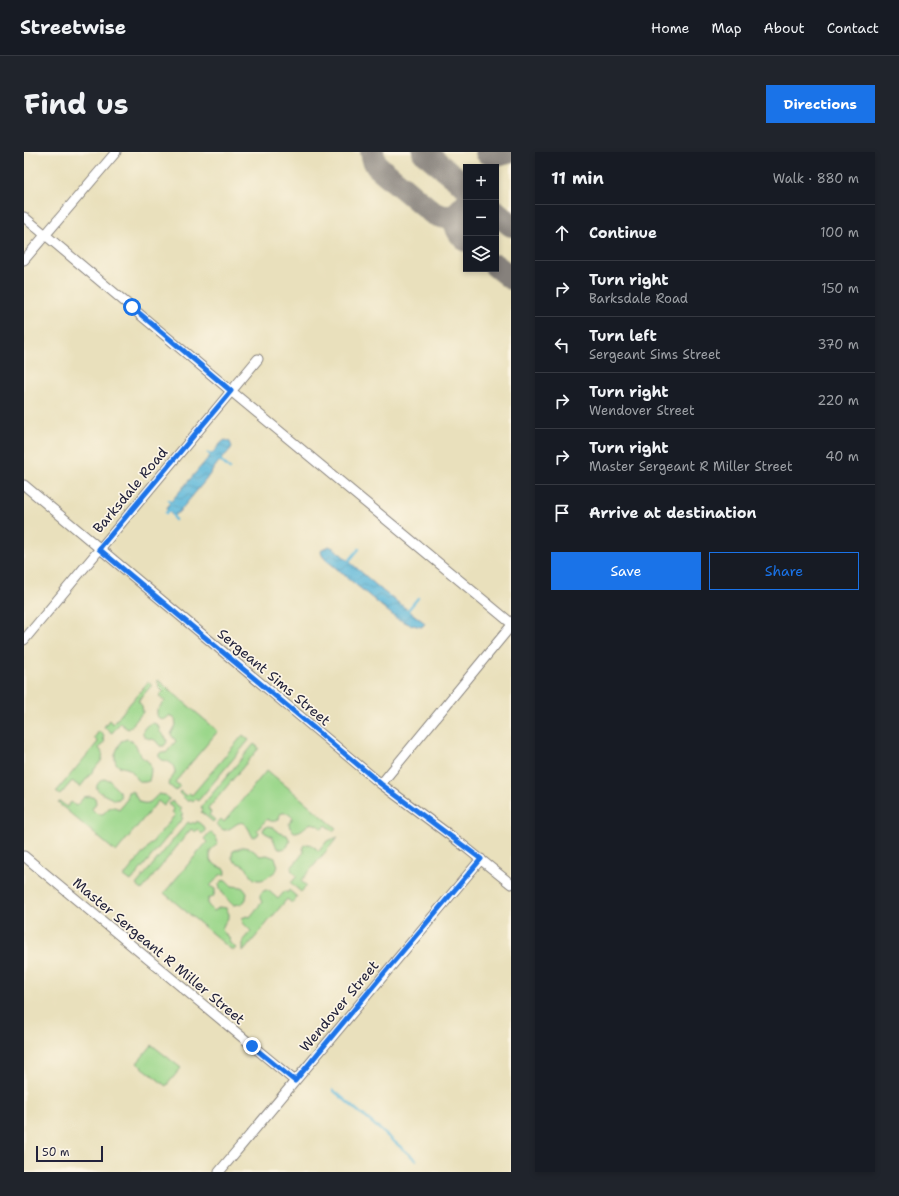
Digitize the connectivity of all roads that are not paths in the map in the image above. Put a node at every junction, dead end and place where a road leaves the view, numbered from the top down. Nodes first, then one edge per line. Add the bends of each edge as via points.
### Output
1 (116, 152) edge
2 (24, 217) edge
3 (45, 234) junction
4 (24, 260) edge
5 (258, 358) dead end
6 (231, 391) junction
7 (24, 485) edge
8 (99, 549) junction
9 (511, 623) edge
10 (511, 626) edge
11 (24, 640) edge
12 (381, 784) junction
13 (24, 856) edge
14 (481, 859) junction
15 (511, 884) edge
16 (295, 1081) junction
17 (218, 1172) edge

1 - 3 street
2 - 3 street
3 - 4 street
3 - 6 street
5 - 6 street, Barksdale Road
6 - 8 street, Barksdale Road
6 - 9 street
7 - 8 street, Sergeant Sims Street
8 - 11 street, Barksdale Road
8 - 12 street, Sergeant Sims Street
10 - 12 street
12 - 14 street, Sergeant Sims Street
13 - 16 street, Master Sergeant R Miller Street
14 - 15 street, Sergeant Sims Street
14 - 16 street, Wendover Street
16 - 17 street, Wendover Street

